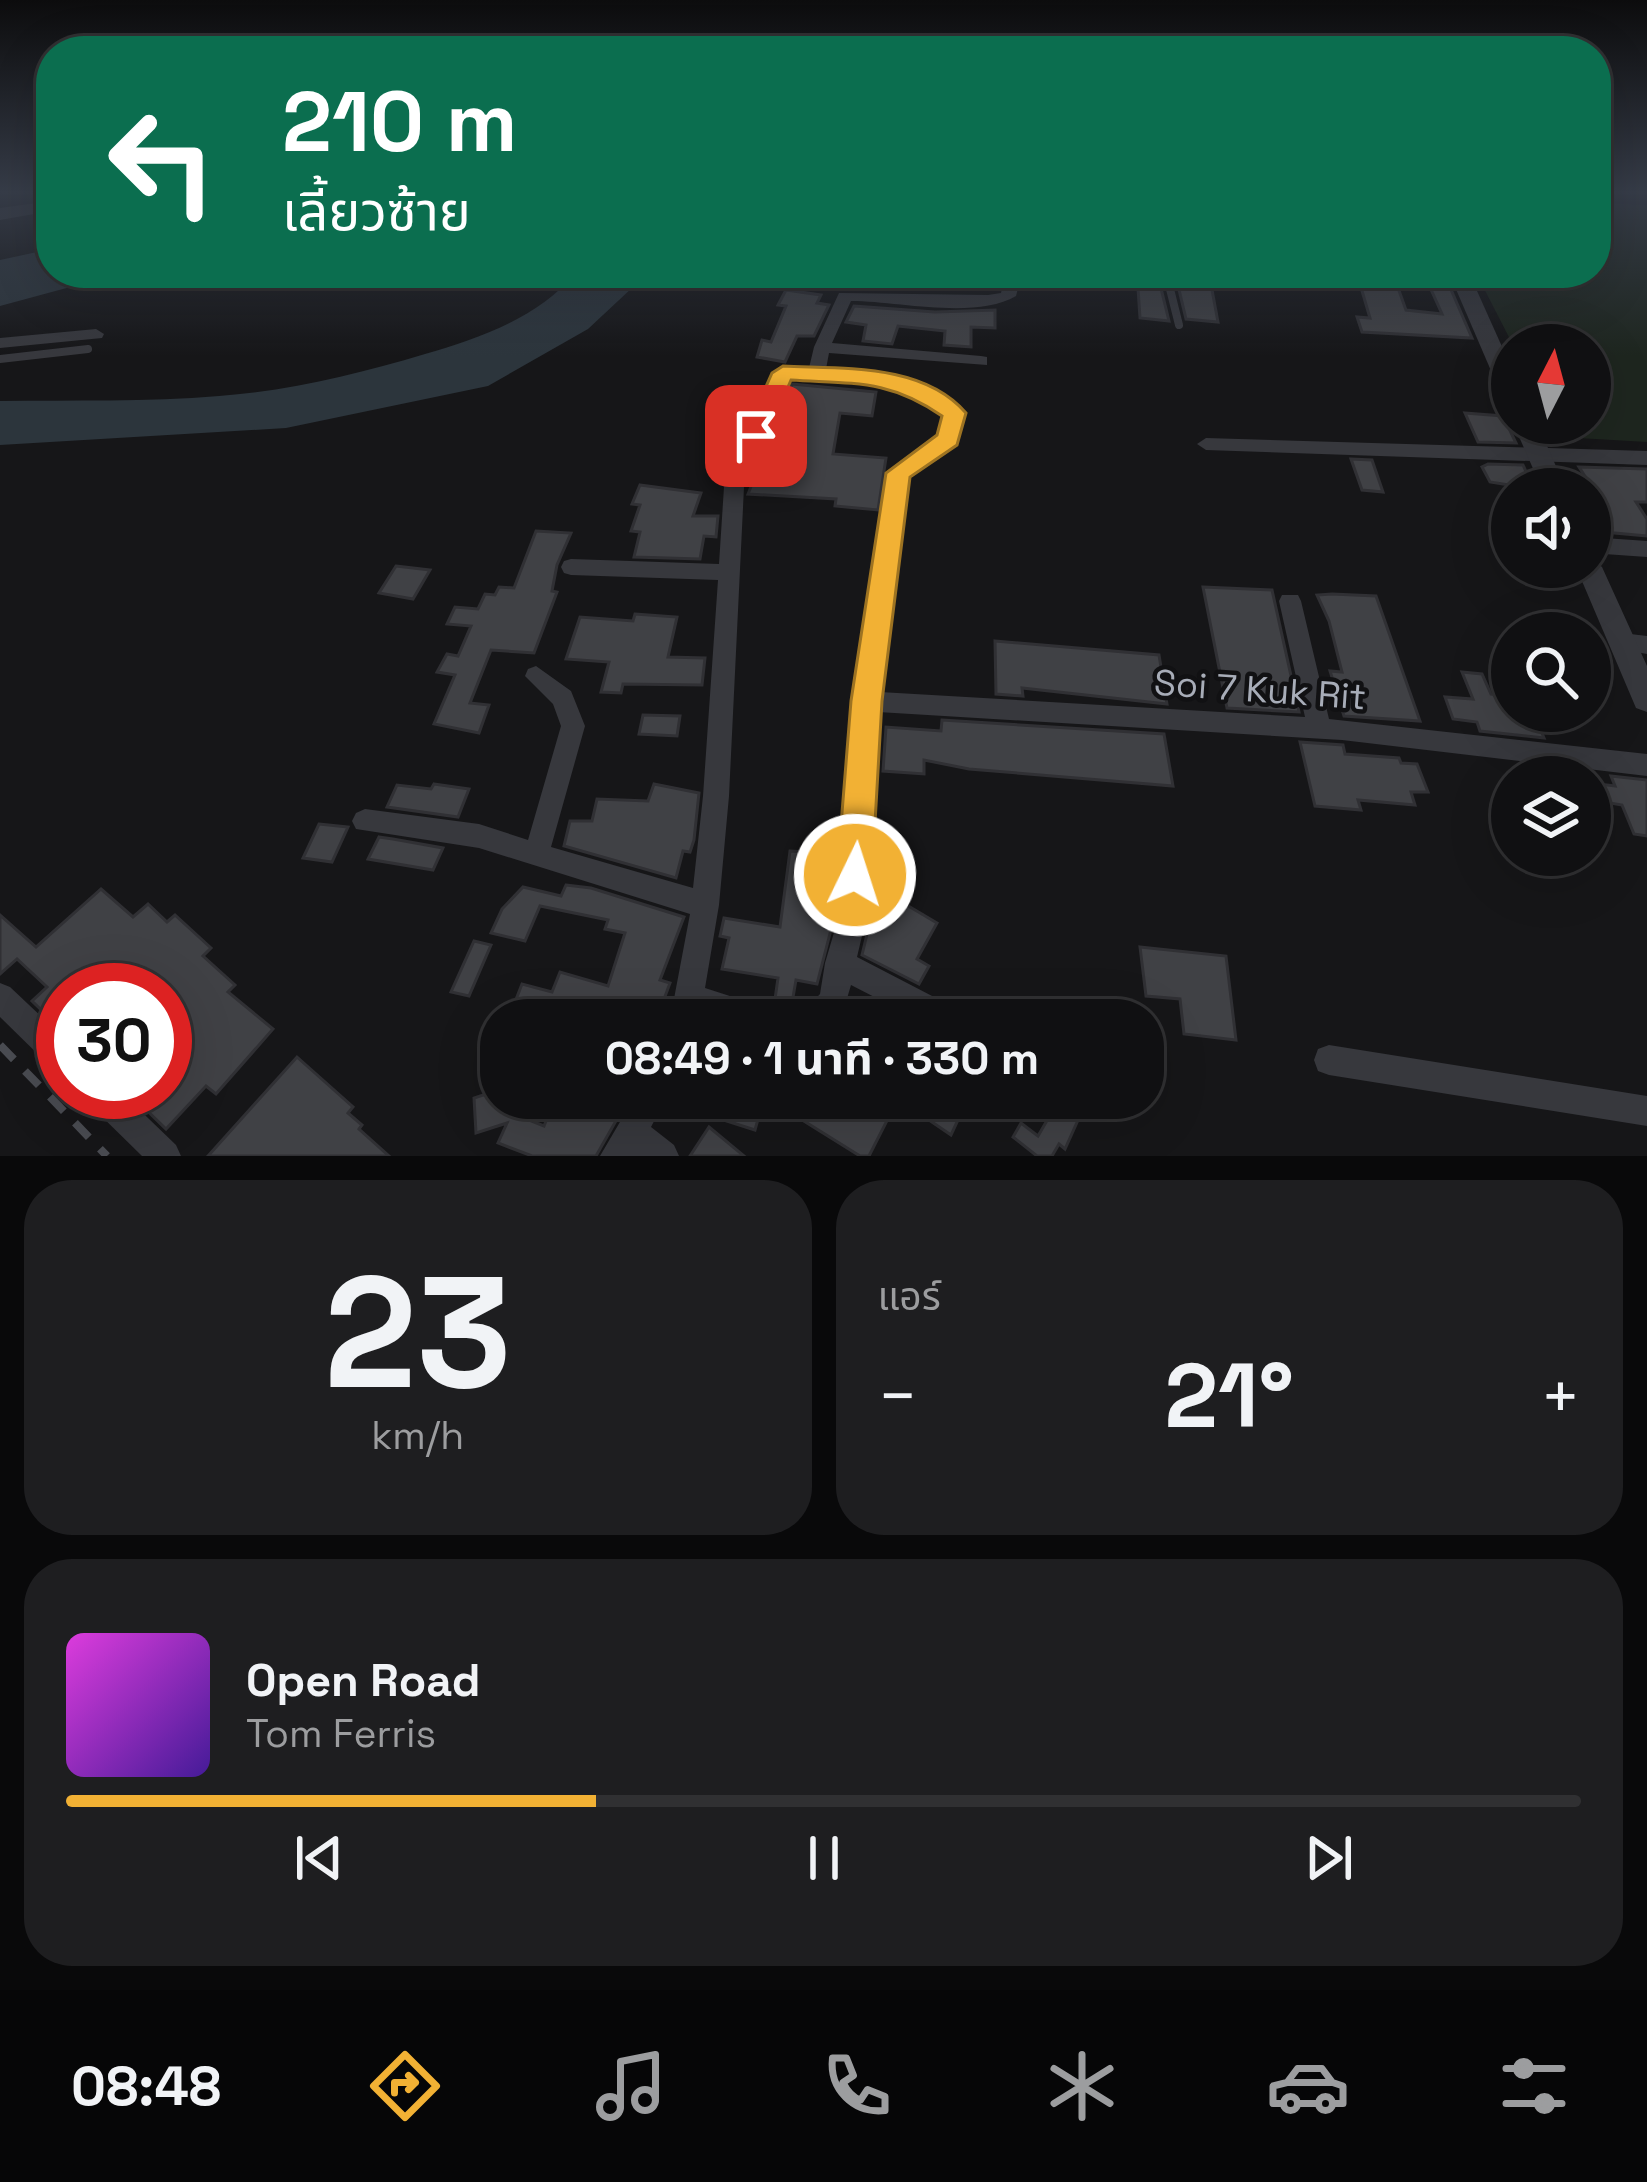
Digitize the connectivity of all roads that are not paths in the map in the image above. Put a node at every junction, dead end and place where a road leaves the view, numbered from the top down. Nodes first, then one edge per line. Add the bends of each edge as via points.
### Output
1 (1010, 288) edge
2 (1170, 288) edge
3 (1466, 288) edge
4 (1179, 325) dead end
5 (92, 341) joint
6 (0, 343) edge
7 (1491, 346) edge
8 (822, 347) junction
9 (0, 359) edge
10 (981, 362) dead end
11 (816, 373) junction
12 (1206, 444) dead end
13 (1534, 444) edge
14 (1539, 455) junction
15 (1647, 458) edge
16 (1545, 468) edge
17 (1611, 546) edge
18 (1647, 549) edge
19 (571, 567) dead end
20 (731, 572) junction
21 (1601, 588) edge
22 (1290, 601) dead end
23 (1634, 644) edge
24 (536, 676) dead end
25 (1647, 699) edge
26 (866, 701) junction
27 (1320, 729) junction
28 (1647, 765) edge
29 (365, 821) dead end
30 (536, 854) junction
31 (705, 905) junction
32 (839, 963) junction
33 (0, 997) edge
34 (689, 999) edge
35 (833, 999) edge
36 (908, 999) edge
37 (36, 1031) edge
38 (1329, 1060) dead end
39 (1647, 1111) edge
40 (127, 1119) edge
41 (624, 1143) edge
42 (165, 1156) edge
43 (663, 1156) edge

1 - 8 street via 1008,296 973,306 845,296
2 - 4 lane
3 - 7 street
5 - 6 street
5 - 9 lane
8 - 10 street
8 - 11 street
11 - 20 street via 783,373 734,487
11 - 26 street via 918,389 954,413 948,439 898,473
12 - 14 street
13 - 14 street
14 - 15 street
14 - 16 street
17 - 18 street
19 - 20 street
20 - 31 street
21 - 23 street
22 - 27 street
23 - 25 street
24 - 30 street via 563,698 573,726
26 - 27 street, Soi 7 Kuk Rit
26 - 32 street via 852,919
27 - 28 street, Soi 7 Kuk Rit
29 - 30 street via 479,836
30 - 31 street
31 - 34 street
32 - 35 street
32 - 36 street
33 - 37 street
38 - 39 street
40 - 42 street
41 - 43 street

